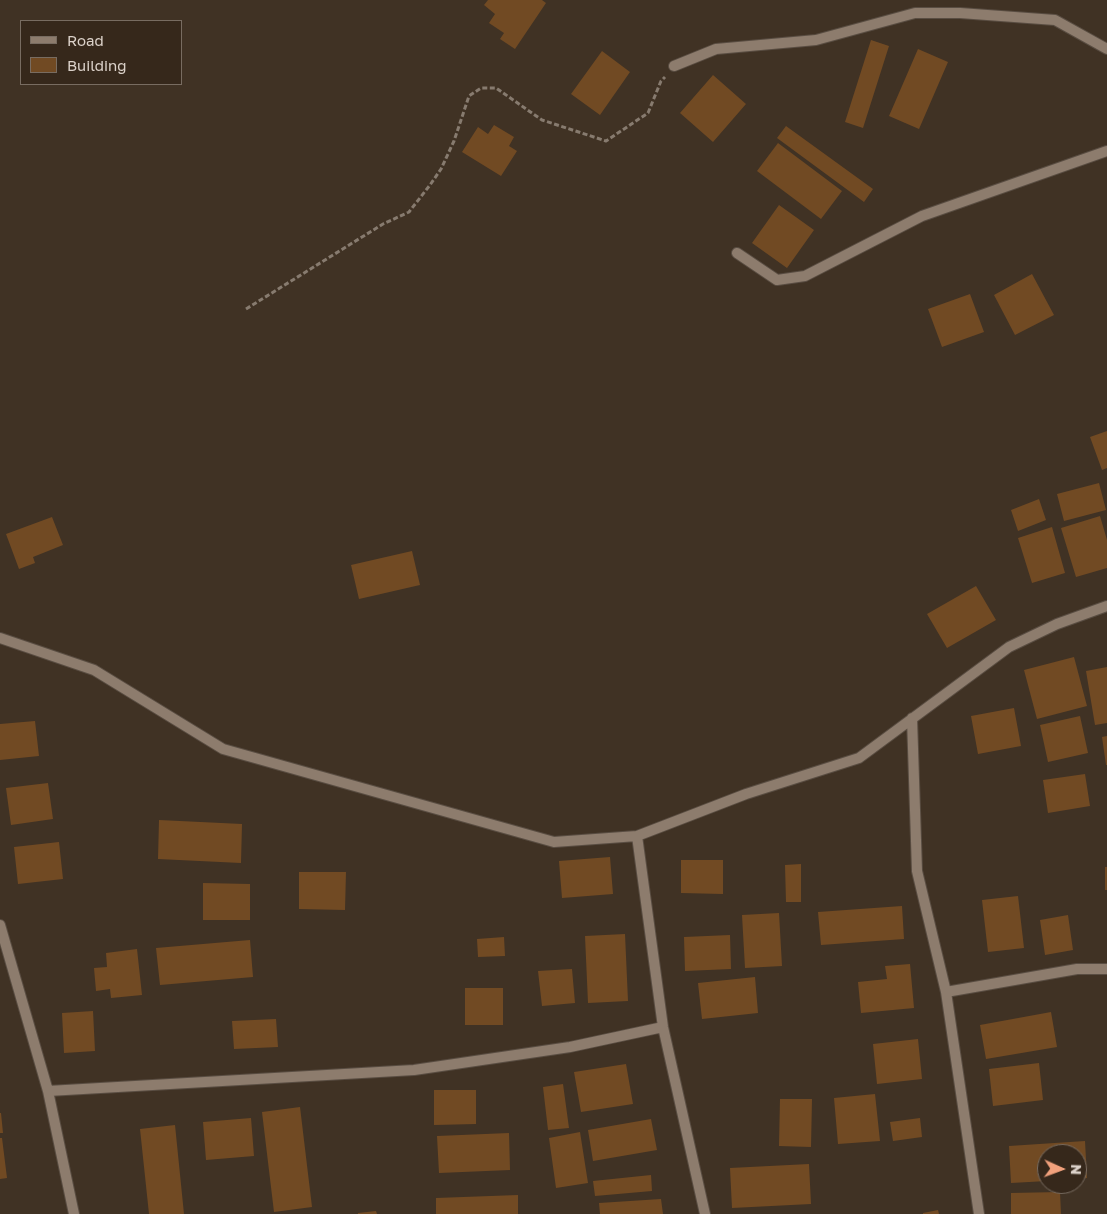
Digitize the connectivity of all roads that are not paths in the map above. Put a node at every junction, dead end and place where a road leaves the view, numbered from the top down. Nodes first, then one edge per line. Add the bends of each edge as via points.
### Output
1 (1107, 49) edge
2 (674, 66) road end
3 (1107, 151) edge
4 (737, 253) dead end
5 (1107, 606) edge
6 (0, 638) edge
7 (912, 718) junction
8 (637, 836) junction
9 (0, 925) edge
10 (1107, 969) edge
11 (946, 992) junction
12 (663, 1027) junction
13 (48, 1091) junction
14 (74, 1214) edge
15 (705, 1214) edge
16 (979, 1214) edge

1 - 2 street via 1055,20 916,13 816,40 716,49
3 - 4 street via 922,216 805,276 777,280
5 - 7 street via 1057,624 1009,647
6 - 8 street via 94,670 223,749 554,842
7 - 8 street via 859,758 746,794
7 - 11 street via 917,871
8 - 12 street
9 - 13 street
10 - 11 street via 1077,970
11 - 16 street
12 - 13 street via 570,1047 414,1070
12 - 15 street
13 - 14 street

